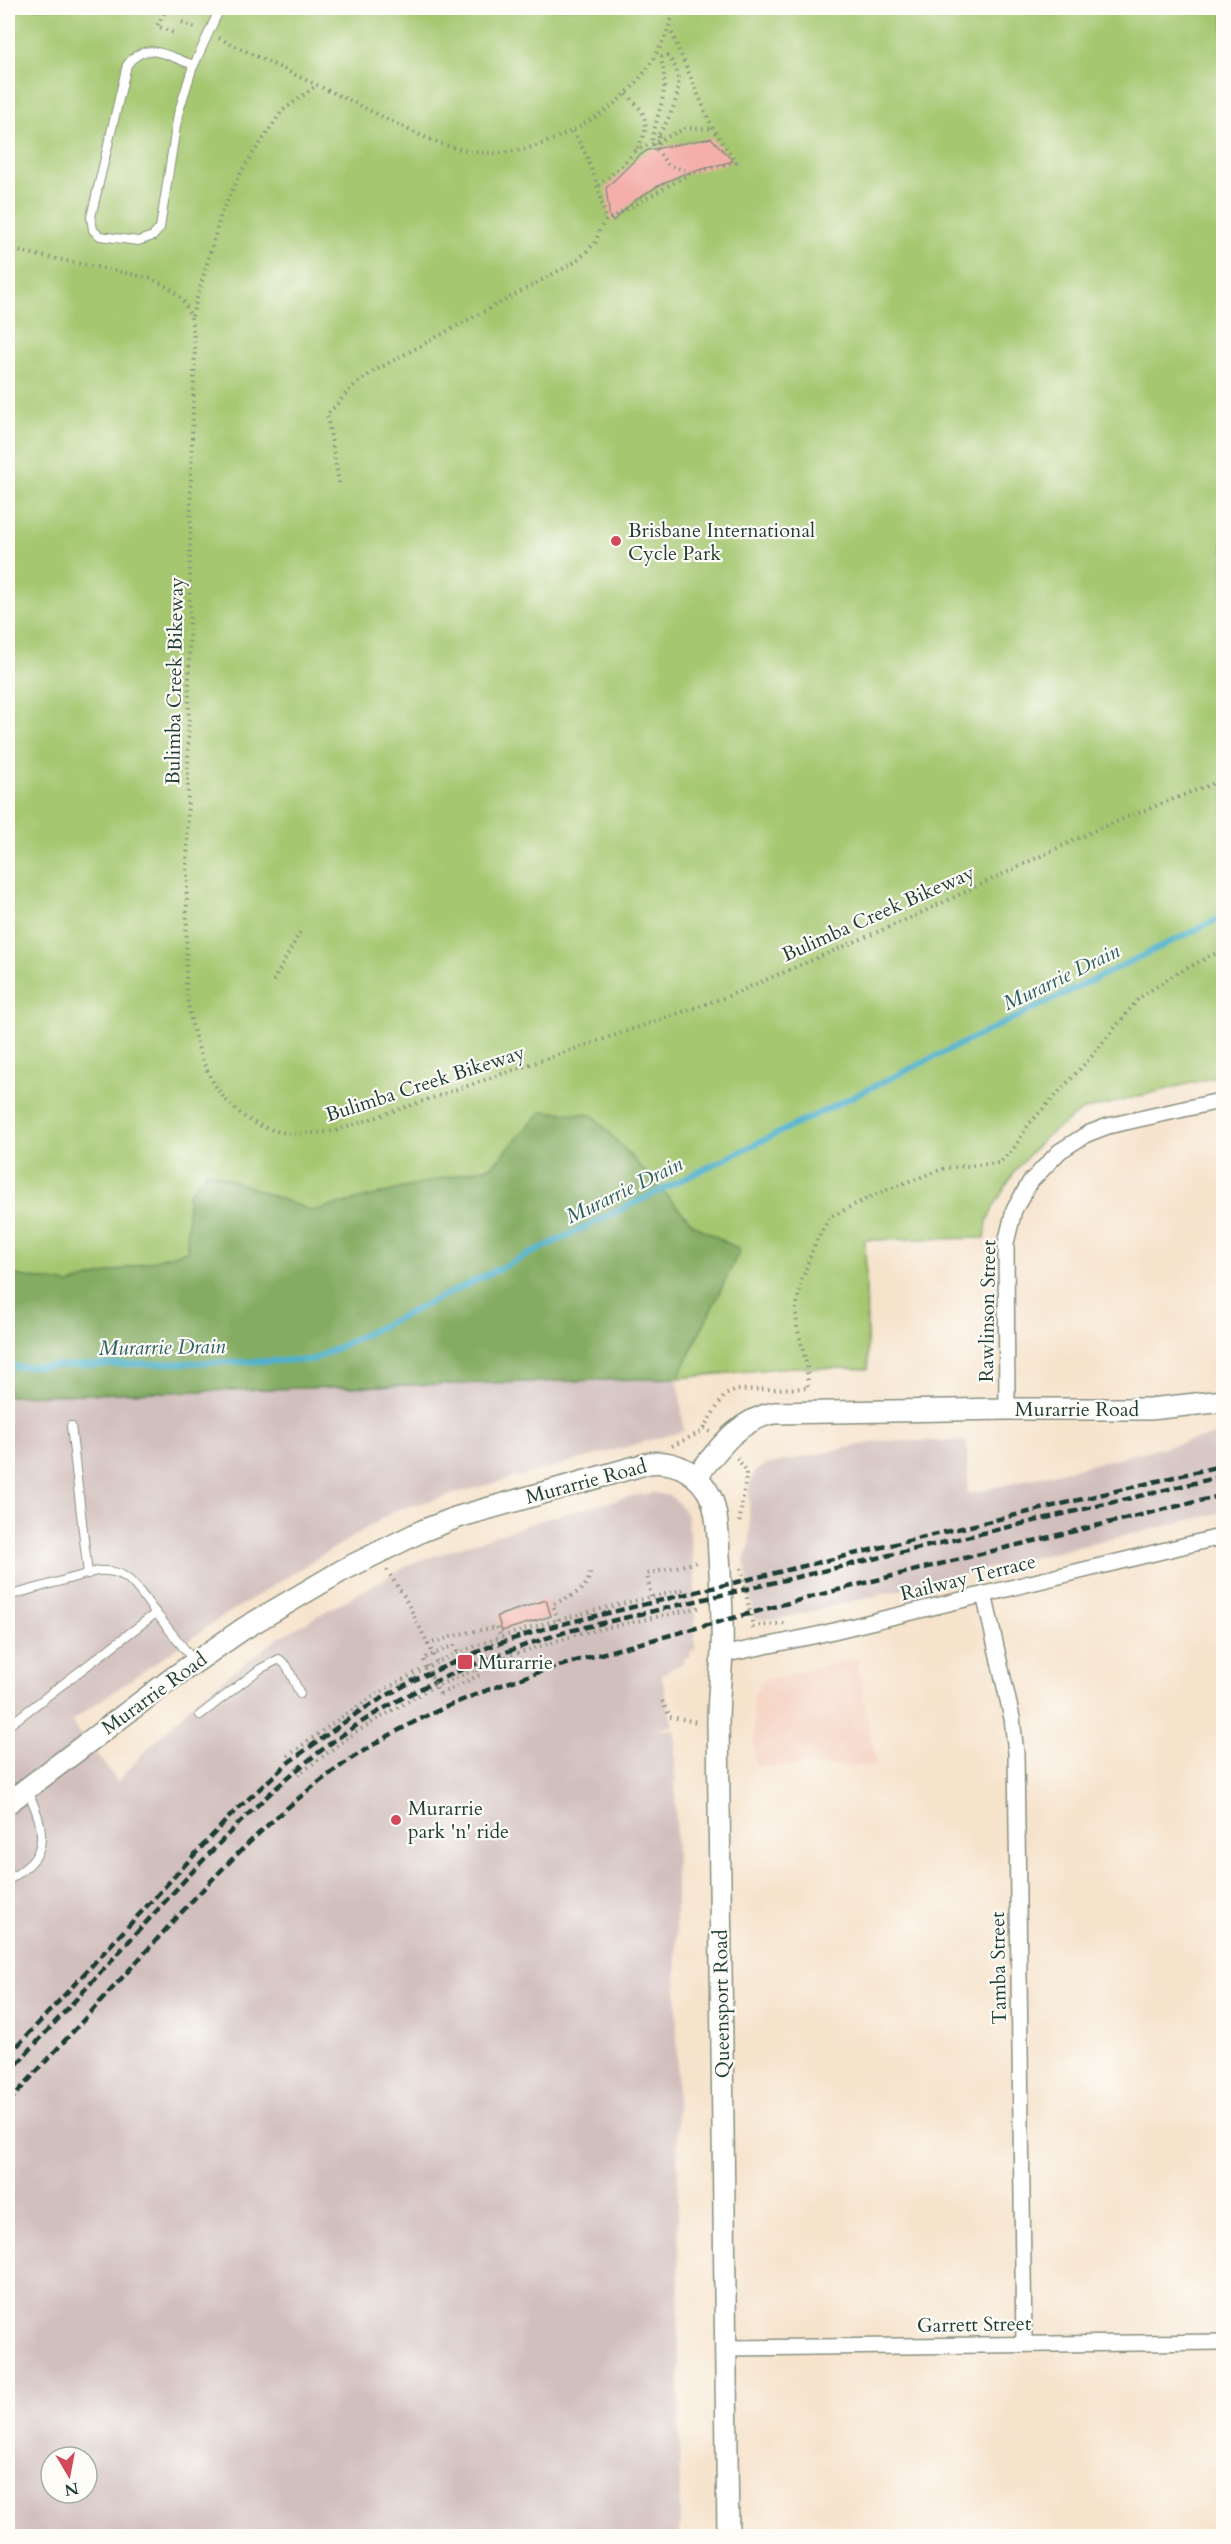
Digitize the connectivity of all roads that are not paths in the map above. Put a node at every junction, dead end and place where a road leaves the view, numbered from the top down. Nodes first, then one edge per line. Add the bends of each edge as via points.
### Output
1 (219, 8) edge
2 (194, 65) junction
3 (1224, 1100) edge
4 (1224, 1401) edge
5 (1007, 1409) junction
6 (71, 1426) dead end
7 (696, 1477) junction
8 (1224, 1536) edge
9 (88, 1574) junction
10 (984, 1594) junction
11 (8, 1596) edge
12 (156, 1613) junction
13 (722, 1655) junction
14 (195, 1662) junction
15 (300, 1694) dead end
16 (200, 1714) dead end
17 (8, 1726) edge
18 (26, 1789) junction
19 (8, 1803) edge
20 (8, 1881) edge
21 (1224, 2342) edge
22 (1024, 2343) junction
23 (725, 2348) junction
24 (728, 2536) edge

1 - 2 lane
2 - 2 lane via 178,114 160,228 153,236 138,241 100,236 93,230 91,218 127,66 134,55 144,50
3 - 5 street, Rawlinson Street via 1087,1134 1060,1151 1030,1182 1014,1210 1006,1244
4 - 5 street, Murarrie Road via 1150,1409
5 - 7 street, Murarrie Road via 766,1415 740,1427
6 - 9 lane
7 - 13 street, Queensport Road via 709,1494 716,1516
7 - 14 street, Murarrie Road via 683,1468 658,1462 503,1503 422,1531 343,1570
8 - 10 street, Railway Terrace
9 - 11 lane
9 - 12 lane via 108,1570 125,1575
10 - 13 street, Railway Terrace
10 - 22 street, Tamba Street via 1016,1753
12 - 14 lane
12 - 17 lane
13 - 23 street, Queensport Road via 717,1721
14 - 18 street, Murarrie Road
15 - 16 lane via 287,1666 279,1659
18 - 19 street, Murarrie Road
18 - 20 lane via 40,1820 37,1853
21 - 22 street, Garrett Street
22 - 23 street, Garrett Street
23 - 24 street, Queensport Road

